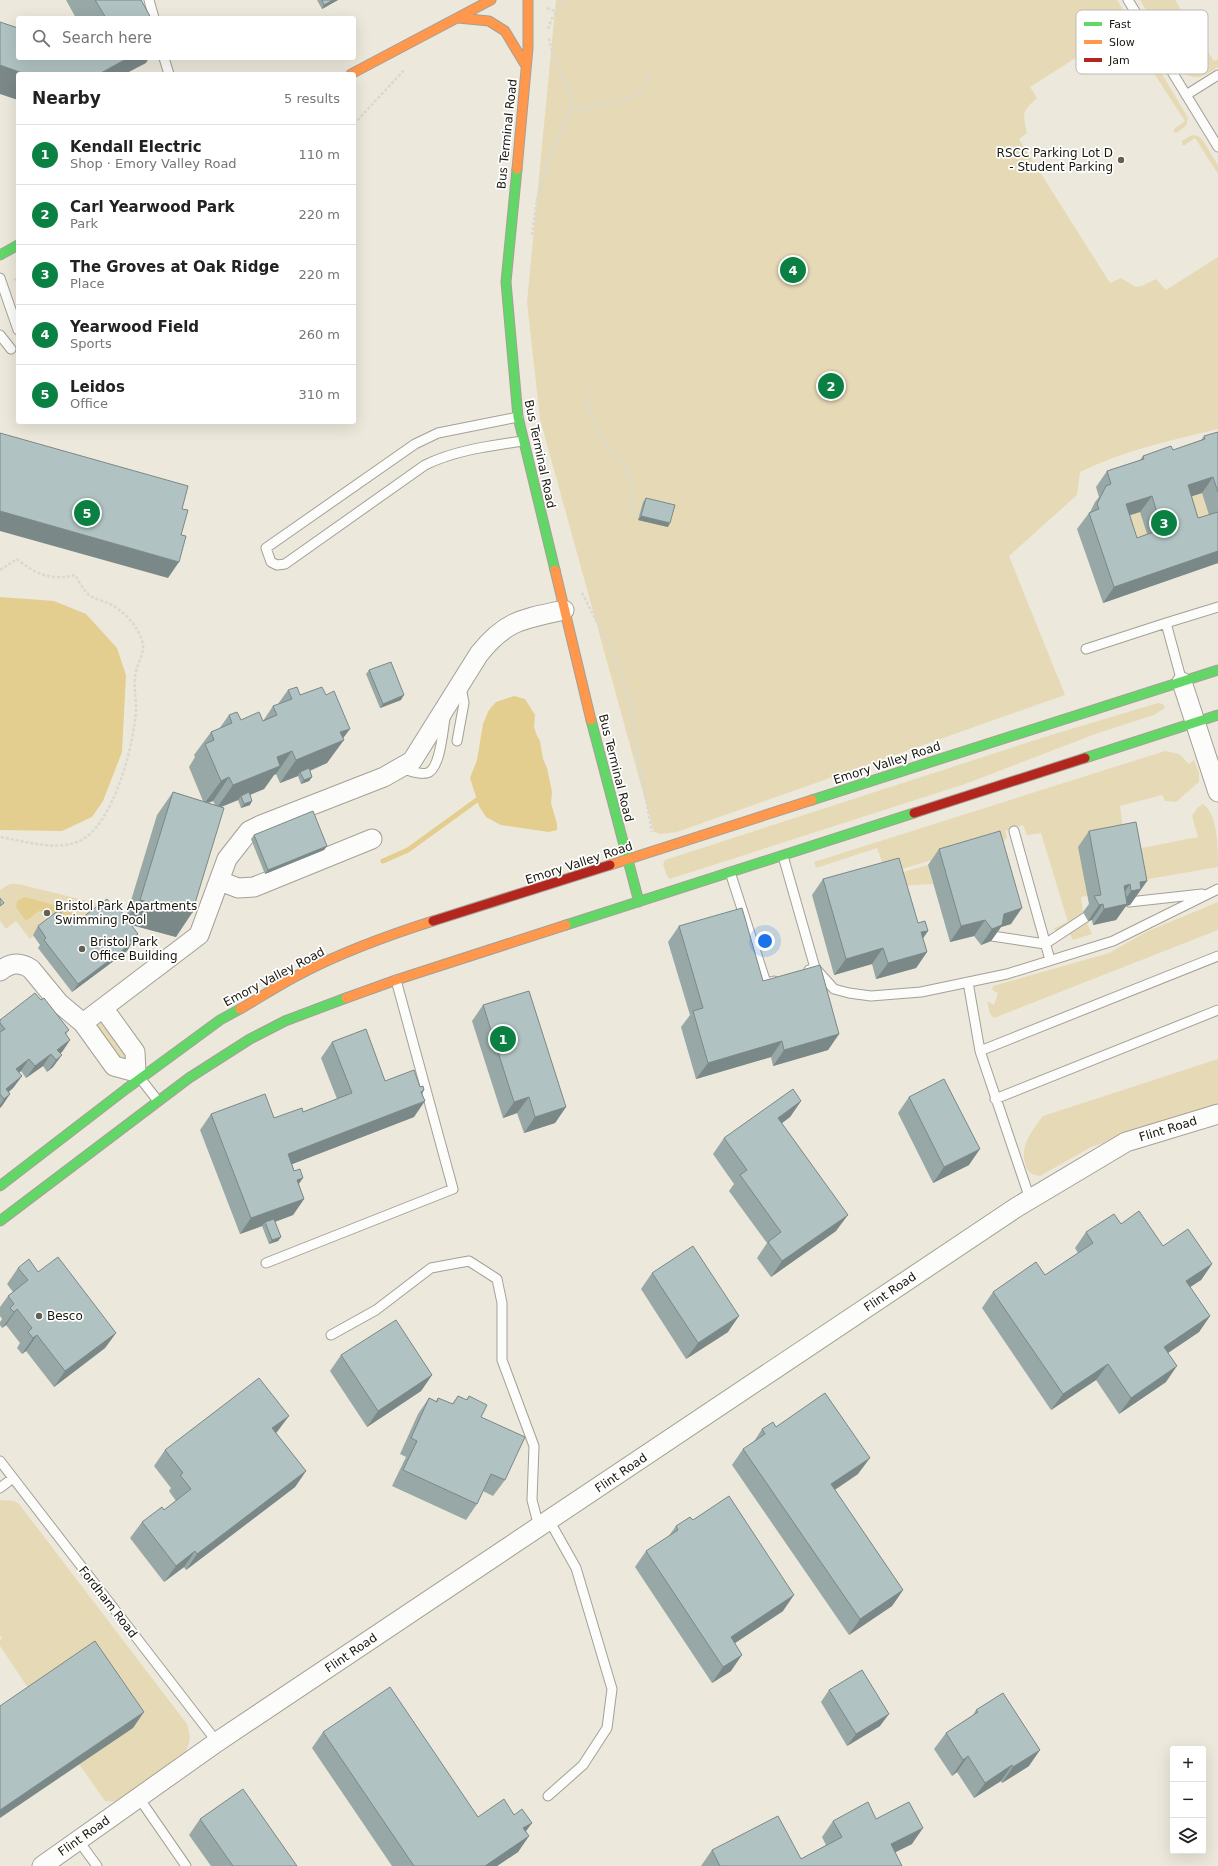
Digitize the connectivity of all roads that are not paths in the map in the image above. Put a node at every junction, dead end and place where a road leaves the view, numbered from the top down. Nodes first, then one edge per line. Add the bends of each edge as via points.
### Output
1 (149, 0) edge
2 (491, 0) edge
3 (528, 0) edge
4 (1128, 0) edge
5 (1134, 10) edge
6 (153, 16) edge
7 (458, 18) junction
8 (165, 60) edge
9 (526, 66) junction
10 (168, 72) edge
11 (355, 72) edge
12 (1173, 74) edge
13 (1218, 75) edge
14 (1186, 95) junction
15 (1218, 147) edge
16 (16, 246) edge
17 (0, 255) edge
18 (0, 278) edge
19 (16, 324) edge
20 (0, 335) edge
21 (11, 349) dead end
22 (518, 418) junction
23 (523, 441) junction
24 (1218, 607) edge
25 (564, 610) junction
26 (1166, 623) junction
27 (1086, 649) dead end
28 (1218, 670) edge
29 (1182, 682) junction
30 (461, 684) junction
31 (1218, 715) edge
32 (1195, 722) junction
33 (457, 741) dead end
34 (1217, 788) edge
35 (1014, 831) dead end
36 (372, 839) dead end
37 (783, 856) junction
38 (627, 860) junction
39 (730, 872) junction
40 (220, 881) junction
41 (1218, 889) edge
42 (1208, 894) junction
43 (639, 902) junction
44 (1129, 902) edge
45 (1086, 916) dead end
46 (992, 936) edge
47 (1045, 944) junction
48 (1218, 958) edge
49 (1050, 960) junction
50 (815, 968) junction
51 (0, 971) edge
52 (801, 972) edge
53 (780, 979) edge
54 (396, 980) junction
55 (968, 982) junction
56 (104, 1008) junction
57 (1218, 1010) edge
58 (83, 1023) junction
59 (980, 1051) junction
60 (138, 1075) junction
61 (995, 1099) junction
62 (158, 1101) junction
63 (1218, 1114) edge
64 (0, 1186) edge
65 (1030, 1199) junction
66 (0, 1221) edge
67 (266, 1263) dead end
68 (331, 1335) dead end
69 (0, 1461) edge
70 (13, 1478) junction
71 (0, 1488) edge
72 (544, 1524) junction
73 (217, 1742) junction
74 (548, 1796) dead end
75 (139, 1798) junction
76 (78, 1840) junction
77 (42, 1866) edge
78 (97, 1866) edge
79 (186, 1866) edge

1 - 6 lane
2 - 7 main road
3 - 9 main road, Bus Terminal Road
4 - 5 lane
7 - 9 main road via 489,21 505,31
7 - 11 main road
8 - 10 lane
9 - 22 main road, Bus Terminal Road via 506,282
12 - 14 lane
13 - 14 lane
14 - 15 lane
16 - 17 main road
18 - 19 lane
20 - 21 lane
22 - 23 main road, Bus Terminal Road
22 - 23 lane via 438,433 415,444 266,548 271,562 285,564 425,465 441,457 480,447
23 - 25 main road, Bus Terminal Road
24 - 26 lane
25 - 30 street via 516,621 503,628 491,638 479,654
25 - 38 main road, Bus Terminal Road
26 - 27 lane
26 - 29 lane
28 - 29 main road, Emory Valley Road
29 - 32 street
29 - 38 main road, Emory Valley Road
30 - 33 lane via 464,703
30 - 40 street via 412,761 384,777 249,831 227,860
31 - 32 main road
32 - 34 street
32 - 37 main road
35 - 47 lane
36 - 40 street via 254,887 238,888
37 - 39 main road
37 - 50 lane
38 - 43 main road, Bus Terminal Road
38 - 60 main road, Emory Valley Road via 399,932 348,952 304,972 220,1020
39 - 43 main road
39 - 53 lane via 766,983
40 - 56 street via 199,935
41 - 42 lane
42 - 44 lane
42 - 49 lane via 1113,941
43 - 54 main road
45 - 47 lane
46 - 47 lane
47 - 49 lane
48 - 59 lane
49 - 55 lane via 1007,974
50 - 52 lane
50 - 55 lane via 834,989 871,996 921,992
51 - 58 street via 12,964 25,965 59,1003
54 - 62 main road via 286,1021 250,1039
54 - 67 lane via 453,1189
55 - 59 lane
56 - 58 street
56 - 60 street via 135,1052
57 - 61 lane
58 - 60 street via 114,1066
59 - 61 lane
60 - 62 lane
60 - 64 main road, Emory Valley Road
61 - 65 lane
62 - 66 main road
63 - 65 street, Flint Road via 1126,1142
65 - 72 street, Flint Road
68 - 72 lane via 376,1310 431,1268 469,1261 497,1279 502,1303 502,1360 534,1446 532,1500
69 - 70 lane, Fordham Road
70 - 71 lane
70 - 73 lane, Fordham Road
72 - 73 street, Flint Road
72 - 74 lane via 576,1568 612,1689 607,1728 583,1765
73 - 75 street, Flint Road
75 - 76 street, Flint Road
75 - 79 lane
76 - 77 street, Flint Road
76 - 78 lane

